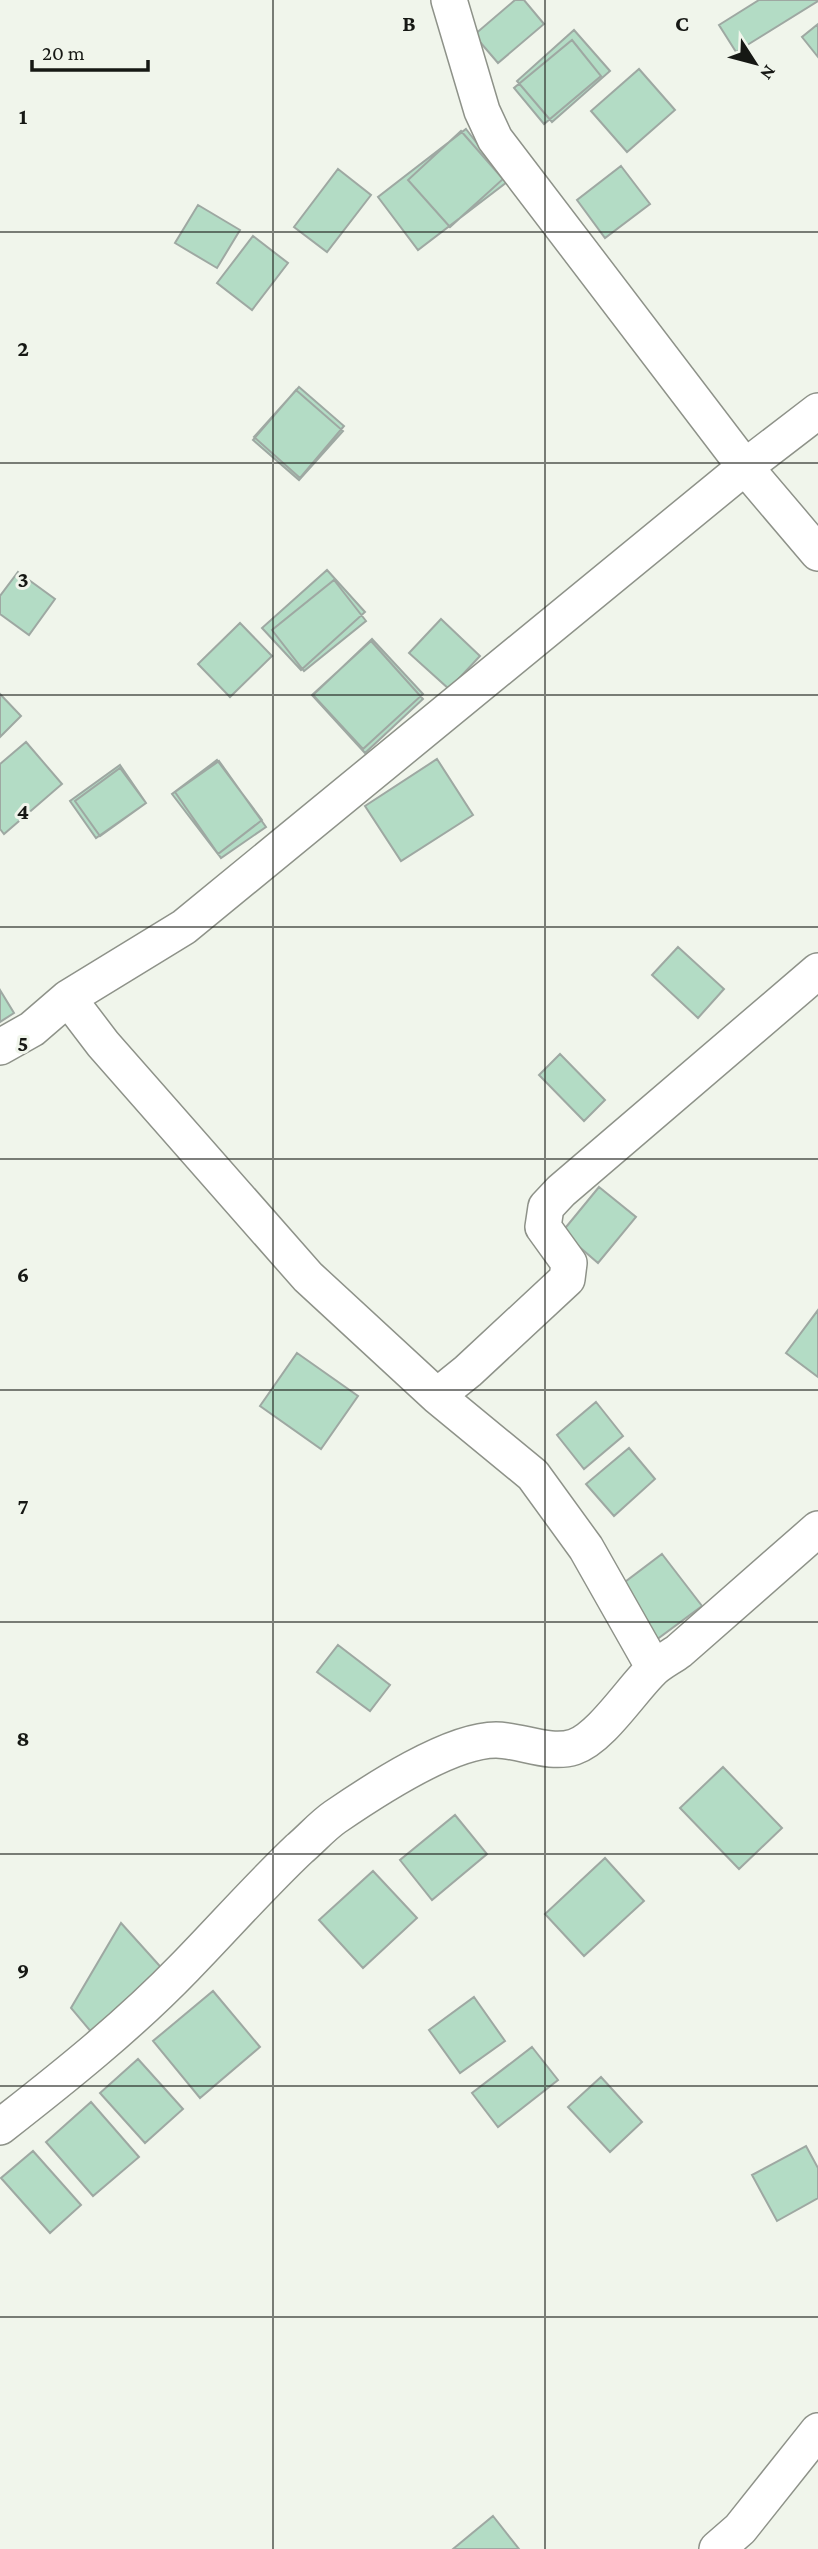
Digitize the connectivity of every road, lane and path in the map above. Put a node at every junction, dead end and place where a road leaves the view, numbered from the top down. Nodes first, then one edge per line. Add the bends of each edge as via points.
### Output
1 (449, 0) edge
2 (818, 411) edge
3 (744, 467) junction
4 (818, 553) edge
5 (818, 971) edge
6 (68, 998) junction
7 (0, 1047) edge
8 (437, 1396) junction
9 (818, 1529) edge
10 (654, 1668) junction
11 (0, 2127) edge
12 (818, 2431) edge
13 (717, 2549) edge

1 - 3 street via 482,111 495,139
2 - 3 street
3 - 4 street
3 - 6 street via 184,927
5 - 8 street via 561,1191 546,1208 544,1227 569,1263 567,1279
6 - 7 street via 32,1029
6 - 8 street via 308,1277
8 - 10 street via 533,1475 586,1548
9 - 10 street
10 - 11 street via 590,1738 575,1746 559,1750 477,1741 390,1782 332,1819 124,2026
12 - 13 street via 740,2529

